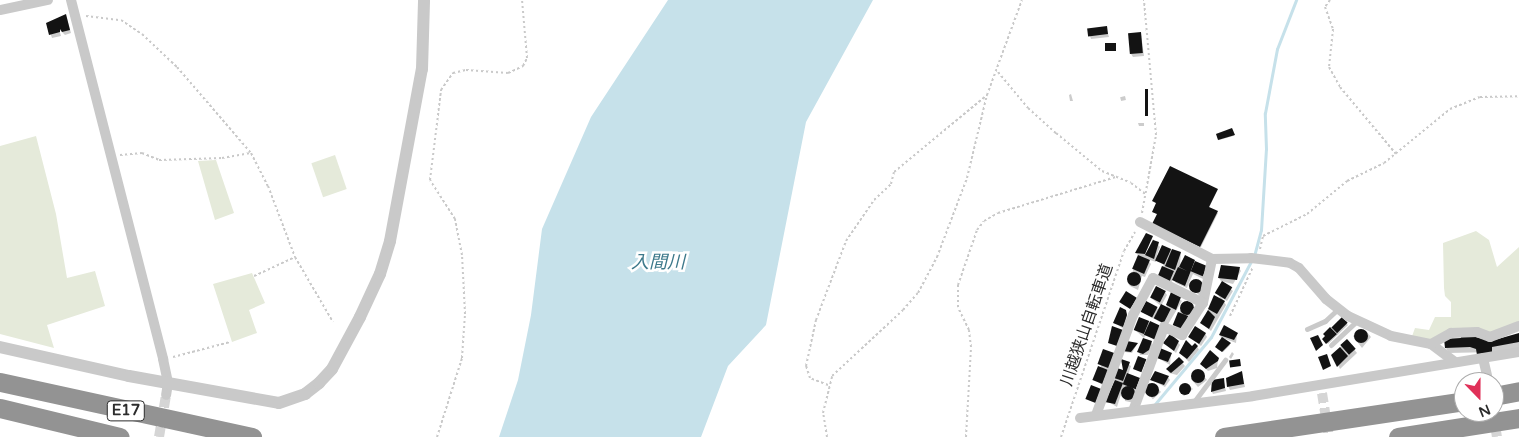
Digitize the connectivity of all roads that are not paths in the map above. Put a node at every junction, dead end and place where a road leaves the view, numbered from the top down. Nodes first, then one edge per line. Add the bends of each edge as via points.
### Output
1 (48, 0) edge
2 (71, 0) edge
3 (424, 0) edge
4 (0, 10) edge
5 (1140, 222) road end
6 (1212, 259) junction
7 (1203, 303) junction
8 (1338, 309) junction
9 (1357, 321) junction
10 (1519, 326) edge
11 (1307, 329) dead end
12 (1431, 344) junction
13 (1331, 345) dead end
14 (0, 346) edge
15 (1519, 352) edge
16 (1483, 358) junction
17 (1225, 360) dead end
18 (1454, 362) junction
19 (1485, 372) edge
20 (0, 382) edge
21 (167, 389) junction
22 (1519, 392) edge
23 (1504, 394) edge
24 (1454, 402) edge
25 (1192, 403) junction
26 (0, 408) edge
27 (1133, 411) junction
28 (1096, 415) junction
29 (1080, 418) dead end
30 (1519, 418) edge
31 (120, 437) edge
32 (252, 437) edge
33 (1224, 437) edge
34 (1398, 437) edge

1 - 4 street
2 - 21 street via 164,360
3 - 21 street via 422,69 390,241 372,294 332,369 305,394 279,403
5 - 6 street
6 - 7 street
6 - 8 street via 1254,259 1299,268
7 - 27 street via 1182,335 1164,327
7 - 28 street via 1153,278 1133,315
8 - 9 street
8 - 11 lane
9 - 12 street via 1391,336
9 - 13 lane
10 - 12 street via 1490,337 1477,332 1451,333
12 - 18 street
14 - 21 street
15 - 16 street
16 - 18 street
16 - 19 street
17 - 25 lane
18 - 25 street via 1322,389
20 - 32 highway, E17
22 - 23 highway
24 - 33 highway
25 - 27 street
26 - 31 highway, E17
27 - 28 street
28 - 29 street
30 - 34 highway

